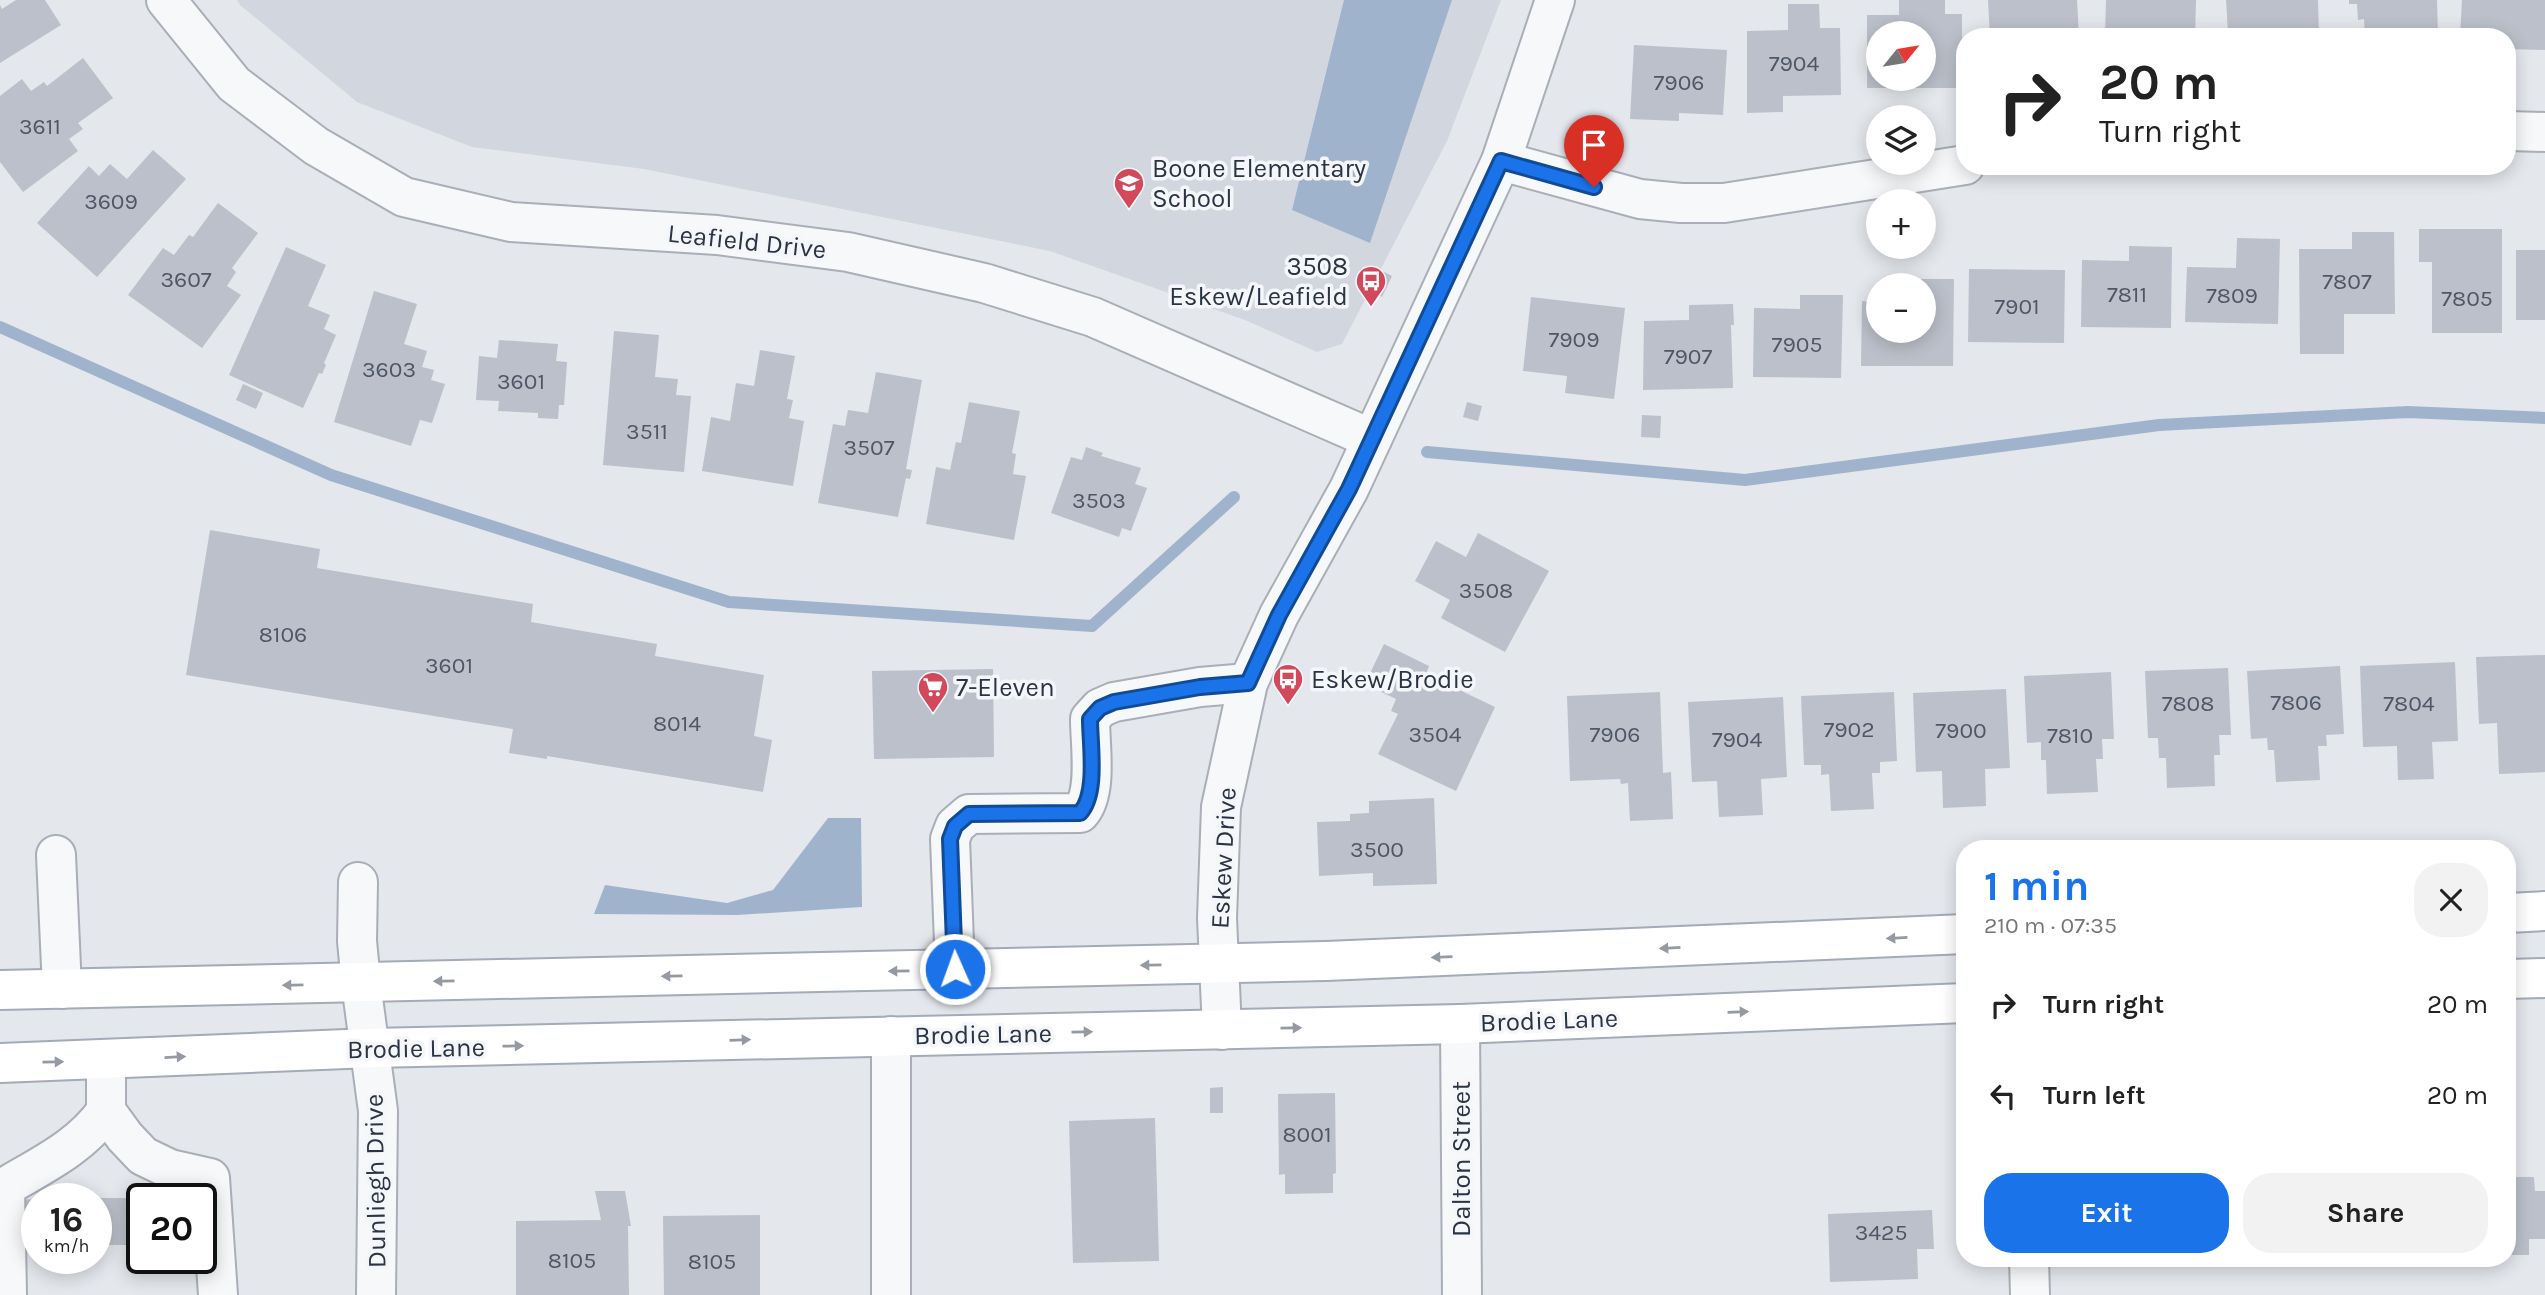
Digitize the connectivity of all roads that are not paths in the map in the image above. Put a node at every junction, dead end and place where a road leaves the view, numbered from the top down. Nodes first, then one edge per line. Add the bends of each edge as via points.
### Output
1 (166, 0) edge
2 (1555, 0) edge
3 (2516, 131) edge
4 (2545, 132) edge
5 (1501, 161) junction
6 (1956, 166) edge
7 (1372, 439) junction
8 (1248, 683) junction
9 (56, 855) dead end
10 (358, 882) dead end
11 (2545, 911) edge
12 (2516, 912) edge
13 (1956, 934) edge
14 (1219, 963) junction
15 (955, 969) junction
16 (2545, 978) edge
17 (2516, 979) edge
18 (361, 983) junction
19 (62, 989) junction
20 (0, 990) edge
21 (1956, 1003) edge
22 (1460, 1024) junction
23 (1222, 1030) junction
24 (891, 1036) junction
25 (371, 1048) junction
26 (106, 1060) junction
27 (0, 1063) edge
28 (106, 1111) junction
29 (2029, 1267) edge
30 (7, 1295) edge
31 (218, 1295) edge
32 (376, 1295) edge
33 (891, 1295) edge
34 (1462, 1295) edge
35 (2029, 1295) edge

1 - 7 street, Leafield Drive via 233,84 316,146 404,197 511,222 717,235 848,252 984,282 1093,317
2 - 5 street, Eskew Drive
3 - 4 street
5 - 6 street via 1640,199 1681,203 1724,203
5 - 7 street, Eskew Drive
7 - 8 street, Eskew Drive
8 - 14 street, Eskew Drive via 1221,807
8 - 15 street via 1200,687 1100,708 1090,719 1091,793 1080,813 969,814 955,826 950,839
9 - 19 street
10 - 18 street, Dunliegh Drive
11 - 12 main road
13 -> 14 main road
14 -> 15 main road
14 - 23 street, Eskew Drive
15 -> 18 main road
16 - 17 main road
18 -> 19 main road
18 - 25 street, Dunliegh Drive
19 - 20 main road
22 -> 21 main road, Brodie Lane
23 -> 22 main road, Brodie Lane
22 - 34 street, Dalton Street
24 -> 23 main road, Brodie Lane
25 -> 24 main road, Brodie Lane
24 - 33 street
26 -> 25 main road, Brodie Lane
25 - 32 street, Dunliegh Drive via 378,1111
27 -> 26 main road, Brodie Lane
26 - 28 street
28 - 30 street via 72,1147 5,1188
28 - 31 street via 143,1156 170,1169 210,1178
29 - 35 street

